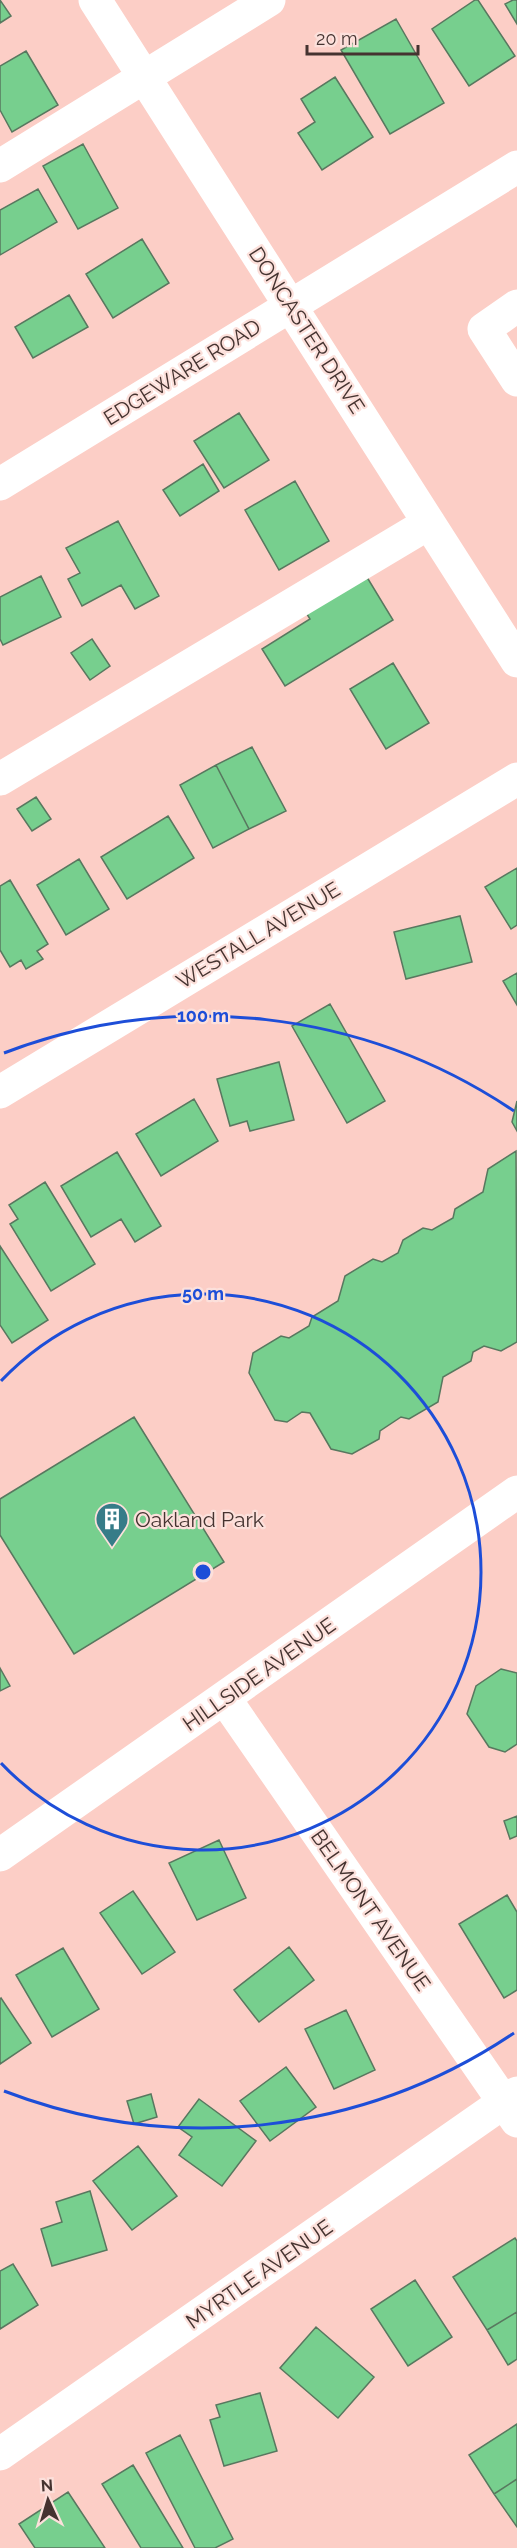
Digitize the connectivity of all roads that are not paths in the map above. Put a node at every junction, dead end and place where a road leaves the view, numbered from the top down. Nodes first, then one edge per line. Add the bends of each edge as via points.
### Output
1 (95, 0) edge
2 (269, 0) edge
3 (144, 77) junction
4 (0, 166) edge
5 (517, 167) edge
6 (291, 305) junction
7 (517, 306) edge
8 (517, 380) edge
9 (0, 484) edge
10 (429, 523) junction
11 (517, 662) edge
12 (0, 779) edge
13 (517, 779) edge
14 (0, 1092) edge
15 (517, 1492) edge
16 (225, 1699) junction
17 (0, 1855) edge
18 (513, 2106) edge
19 (0, 2454) edge

1 - 3 street, DONCASTER DRIVE
2 - 3 street
3 - 4 street
3 - 6 street, DONCASTER DRIVE
5 - 6 street, EDGEWARE ROAD
6 - 9 street, EDGEWARE ROAD
6 - 10 street, DONCASTER DRIVE
7 - 8 street via 484,329
10 - 11 street, DONCASTER DRIVE
10 - 12 street
13 - 14 street, WESTALL AVENUE
15 - 16 street, HILLSIDE AVENUE
16 - 17 street, HILLSIDE AVENUE
16 - 18 street, BELMONT AVENUE
18 - 19 street, MYRTLE AVENUE

